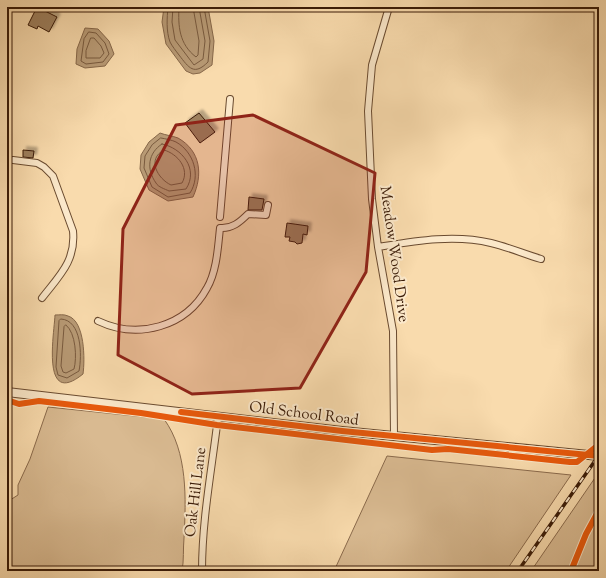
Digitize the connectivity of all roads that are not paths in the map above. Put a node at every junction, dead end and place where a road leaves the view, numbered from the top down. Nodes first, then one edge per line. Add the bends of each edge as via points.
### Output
1 (389, 7) edge
2 (230, 99) dead end
3 (13, 160) dead end
4 (268, 205) dead end
5 (220, 217) dead end
6 (378, 246) junction
7 (541, 259) dead end
8 (42, 298) dead end
9 (98, 321) dead end
10 (7, 392) edge
11 (218, 416) junction
12 (394, 436) junction
13 (599, 456) edge
14 (202, 571) edge

1 - 6 street, Meadow Wood Drive via 372,65 368,111 372,199
2 - 5 street
3 - 8 street via 37,163 53,176 73,231 74,240 68,265
4 - 9 street via 266,215 248,214 239,224 220,228 213,274 208,287 187,312 159,328 141,330 118,328
6 - 7 street via 424,239 472,240 490,242
6 - 12 street, Meadow Wood Drive via 393,331
10 - 11 street, Old School Road
11 - 12 street, Old School Road
11 - 14 street, Oak Hill Lane via 203,521
12 - 13 street, Old School Road

